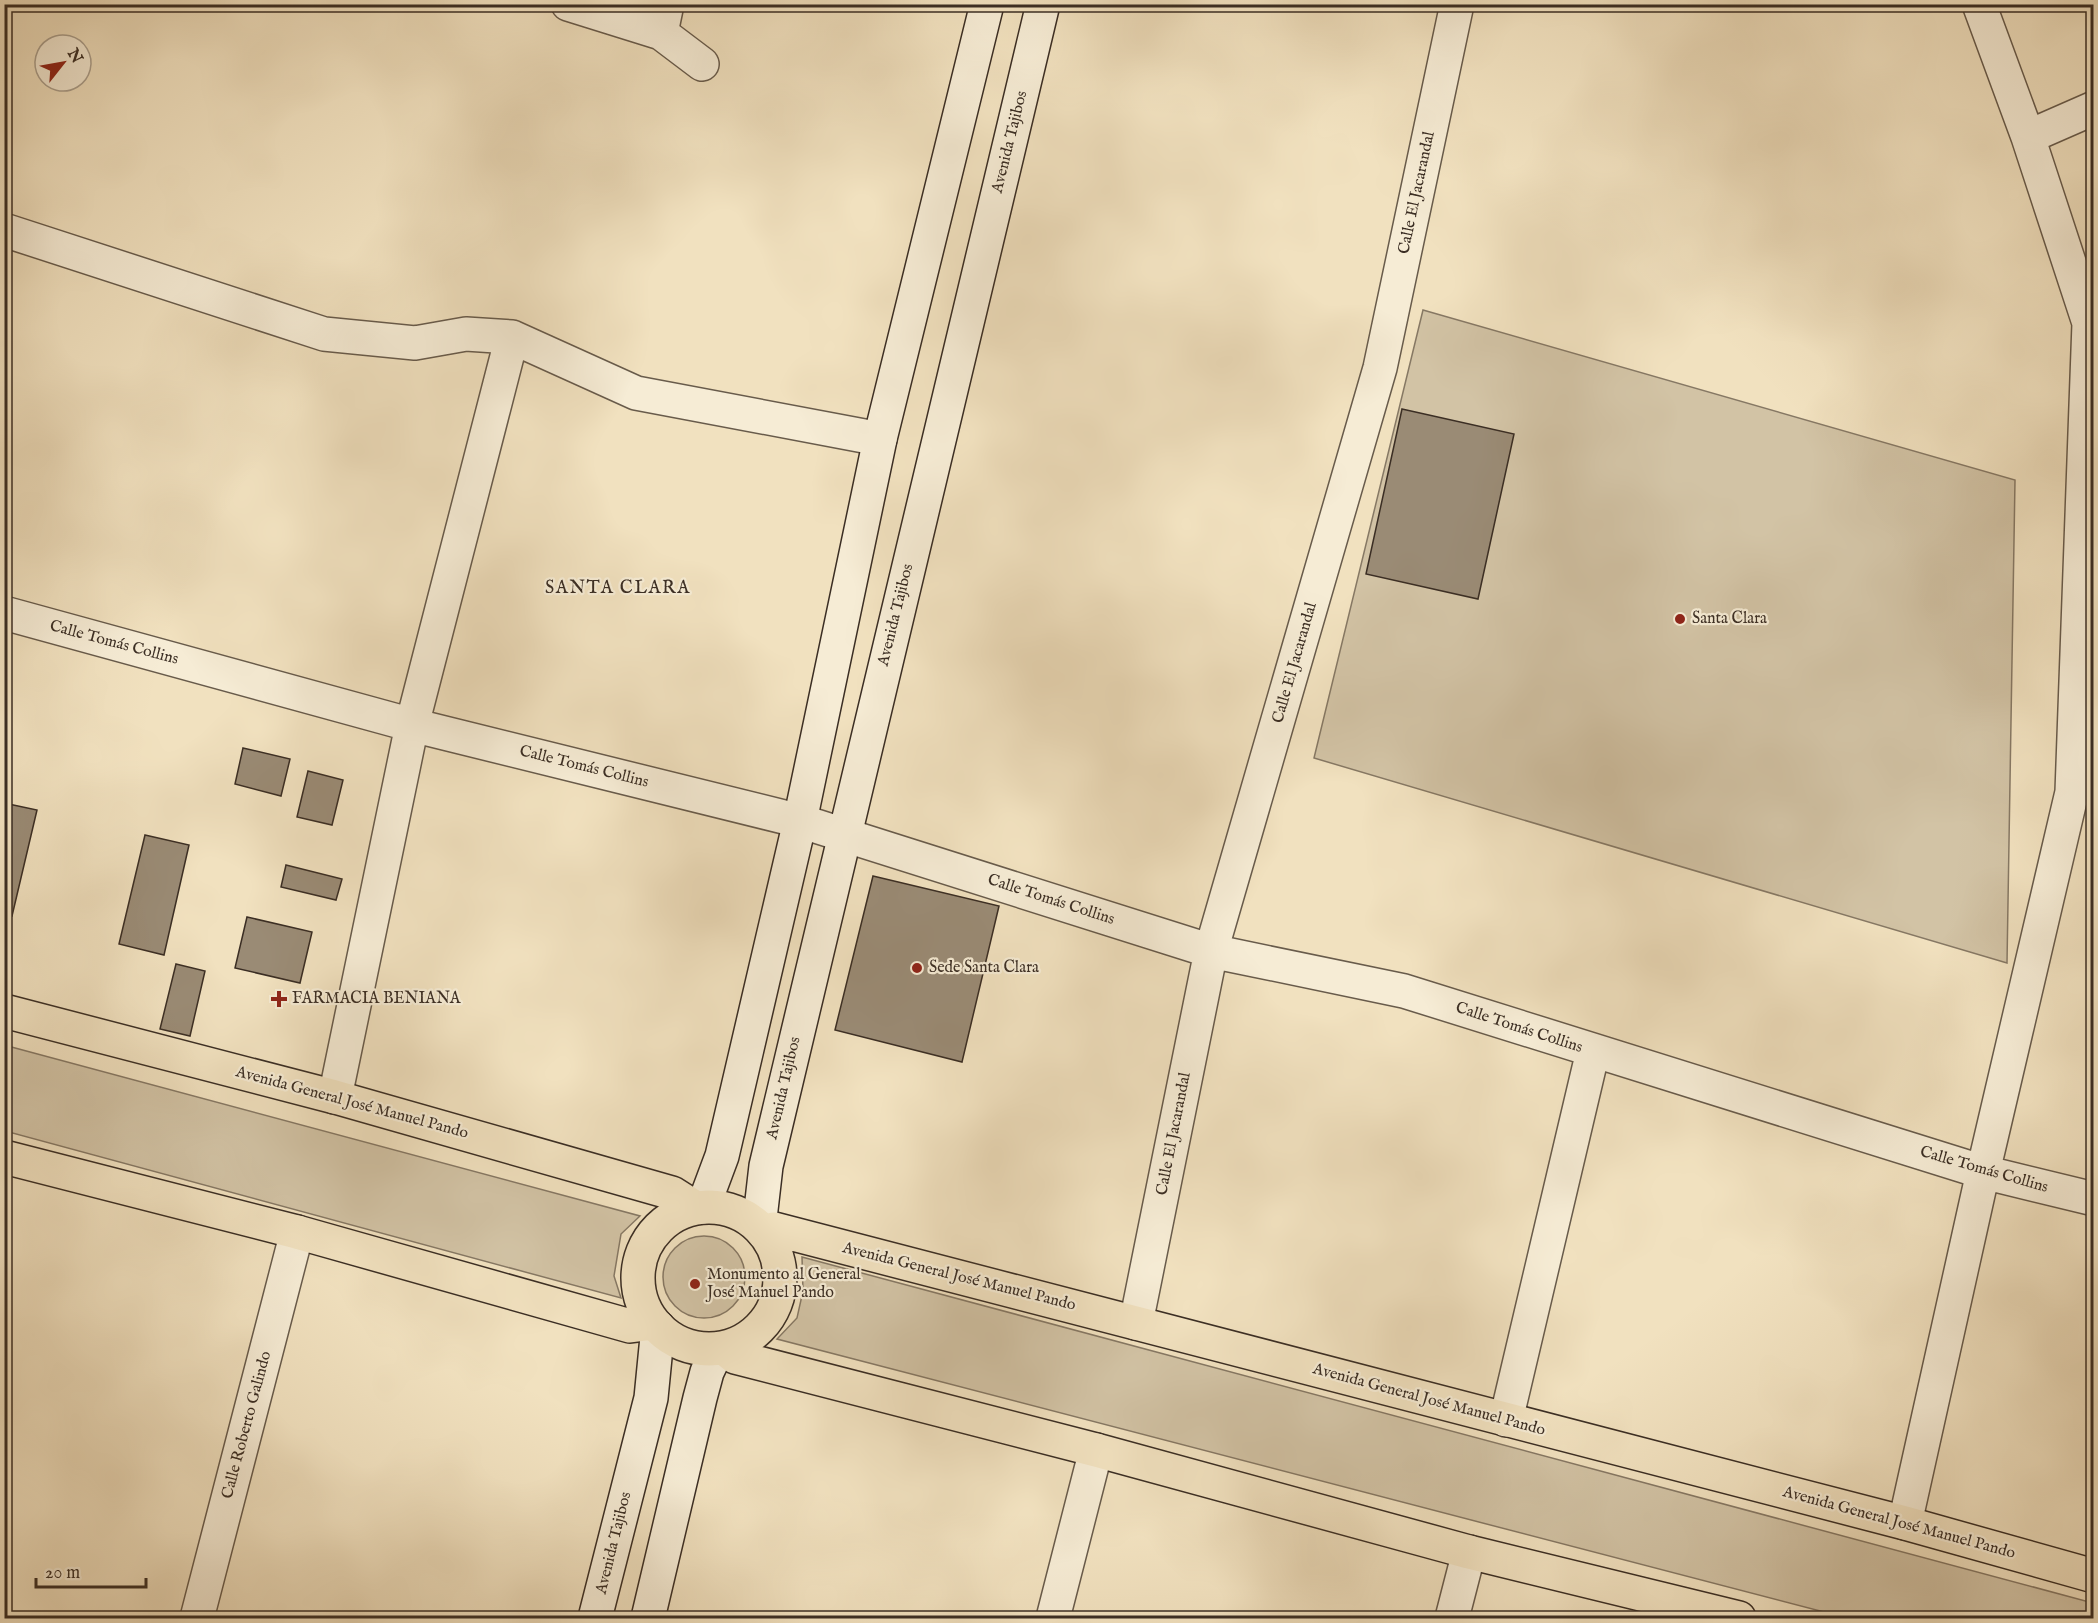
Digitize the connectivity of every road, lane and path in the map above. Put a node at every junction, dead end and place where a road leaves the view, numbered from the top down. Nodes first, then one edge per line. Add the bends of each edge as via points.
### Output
1 (568, 4) edge
2 (987, 4) edge
3 (1043, 4) edge
4 (1456, 4) edge
5 (1979, 4) edge
6 (664, 19) edge
7 (702, 64) dead end
8 (2094, 108) edge
9 (2028, 136) junction
10 (4, 230) edge
11 (512, 337) junction
12 (880, 438) junction
13 (4, 613) edge
14 (412, 724) junction
15 (2083, 795) edge
16 (800, 821) junction
17 (844, 834) junction
18 (1211, 951) junction
19 (4, 1011) edge
20 (1593, 1052) junction
21 (335, 1097) junction
22 (4, 1157) edge
23 (1983, 1172) junction
24 (2094, 1199) edge
25 (699, 1207) junction
26 (761, 1229) junction
27 (297, 1232) junction
28 (1136, 1323) junction
29 (656, 1325) junction
30 (721, 1348) junction
31 (1506, 1420) junction
32 (1096, 1450) junction
33 (1905, 1523) junction
34 (1469, 1552) junction
35 (2094, 1576) edge
36 (197, 1618) edge
37 (595, 1618) edge
38 (648, 1618) edge
39 (1053, 1618) edge
40 (1452, 1618) edge
41 (1739, 1618) edge

1 - 6 street
2 - 12 street
3 - 17 street, Avenida Tajibos
4 - 18 street, Calle El Jacarandal via 1380,368
5 - 9 street
6 - 7 street
8 - 9 street
9 - 15 street via 2090,322
10 - 11 street via 324,334 415,343 466,334
11 - 12 street via 636,393
11 - 14 street
12 - 16 street
13 - 14 street, Calle Tomás Collins
14 - 16 street, Calle Tomás Collins
14 - 21 street
15 - 23 street
16 - 17 street, Calle Tomás Collins
16 - 25 street via 722,1156
17 - 18 street, Calle Tomás Collins
17 - 26 street, Avenida Tajibos via 766,1166
18 - 20 street, Calle Tomás Collins via 1404,991
18 - 28 street, Calle El Jacarandal
19 - 21 main road, Avenida General José Manuel Pando
20 - 23 street, Calle Tomás Collins
20 - 31 street
21 - 25 main road, Avenida General José Manuel Pando via 672,1193
22 - 27 main road
23 - 24 street, Calle Tomás Collins
23 - 33 street
25 - 26 main road via 724,1208 743,1215
25 - 29 main road via 675,1215 658,1227 646,1244 639,1264 638,1285 643,1305
26 - 28 main road, Avenida General José Manuel Pando
26 - 30 main road via 780,1270 779,1291 760,1328 743,1341
27 - 29 main road via 630,1326
27 - 36 street, Calle Roberto Galindo
28 - 31 main road, Avenida General José Manuel Pando
29 - 30 main road via 686,1345
29 - 37 street, Avenida Tajibos via 651,1398
30 - 32 main road via 735,1357
30 - 38 street via 707,1372
31 - 33 main road, Avenida General José Manuel Pando
32 - 34 main road
32 - 39 street
33 - 35 main road, Avenida General José Manuel Pando
34 - 40 street
34 - 41 main road

